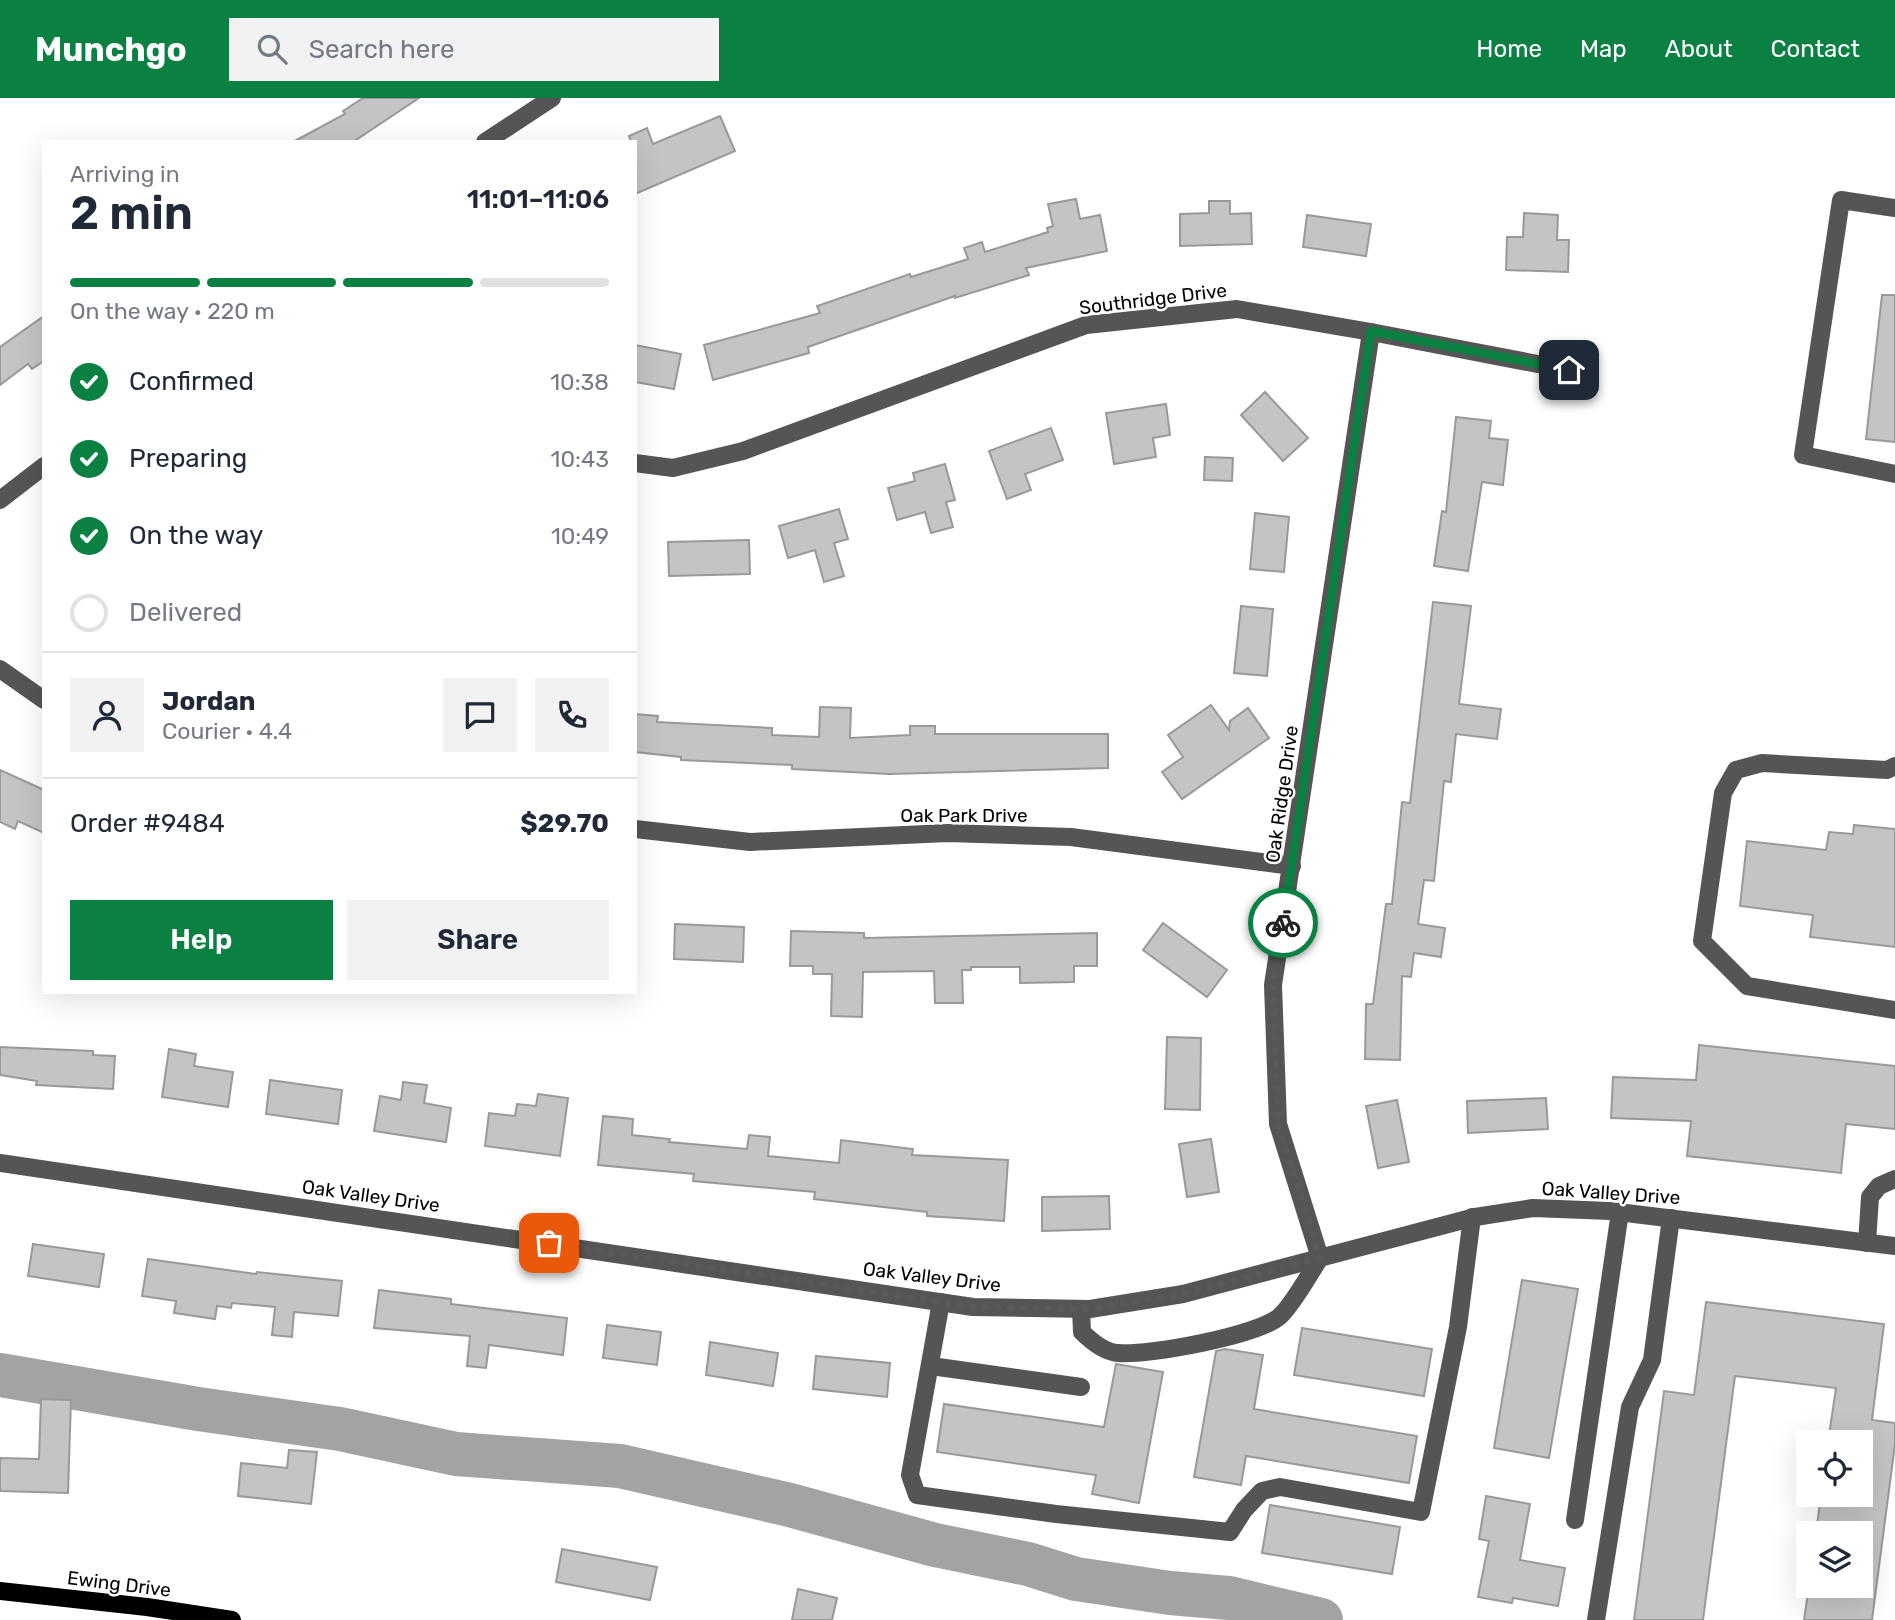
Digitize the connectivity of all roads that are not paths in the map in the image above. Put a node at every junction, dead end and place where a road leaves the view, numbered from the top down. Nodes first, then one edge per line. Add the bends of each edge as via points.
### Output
1 (552, 98) edge
2 (488, 140) edge
3 (1895, 208) edge
4 (1371, 331) junction
5 (1569, 370) dead end
6 (637, 463) edge
7 (42, 468) edge
8 (1895, 474) edge
9 (0, 500) edge
10 (0, 669) edge
11 (42, 699) edge
12 (1895, 766) edge
13 (637, 829) edge
14 (1292, 866) junction
15 (1895, 1010) edge
16 (0, 1163) edge
17 (1895, 1179) edge
18 (1620, 1212) junction
19 (1472, 1217) junction
20 (1671, 1218) junction
21 (1867, 1242) junction
22 (1895, 1246) edge
23 (1320, 1258) junction
24 (941, 1302) junction
25 (1082, 1309) junction
26 (931, 1366) junction
27 (1080, 1387) dead end
28 (1575, 1520) dead end
29 (0, 1591) edge
30 (146, 1614) edge
31 (232, 1620) edge
32 (1596, 1620) edge

1 - 2 street
3 - 8 street via 1841,200 1803,455
4 - 5 street, Southridge Drive
4 - 6 street, Southridge Drive via 1237,309 1086,326 743,451 673,468
4 - 14 street, Oak Ridge Drive
7 - 9 street
10 - 11 street
12 - 15 street via 1887,770 1762,763 1736,770 1723,793 1702,942 1747,986
13 - 14 street, Oak Park Drive via 750,842 948,833 1071,837
14 - 23 street, Oak Ridge Drive via 1273,985 1278,1124
16 - 24 street, Oak Valley Drive
17 - 21 street via 1879,1186 1870,1197
18 - 19 street, Oak Valley Drive via 1533,1208
18 - 20 street, Oak Valley Drive
18 - 28 street
19 - 23 street, Oak Valley Drive
19 - 26 street via 1458,1326 1421,1512 1280,1487 1262,1491 1230,1532 918,1495 910,1475
20 - 21 street, Oak Valley Drive
20 - 32 street via 1652,1360 1630,1407
21 - 22 street, Oak Valley Drive
23 - 25 street, Oak Valley Drive via 1183,1294
23 - 25 street via 1280,1316 1259,1329 1150,1352 1116,1353 1093,1344 1082,1332
24 - 25 street, Oak Valley Drive
24 - 26 street
26 - 27 street
29 - 30 main road, Ewing Drive
30 - 31 main road, Ewing Drive

